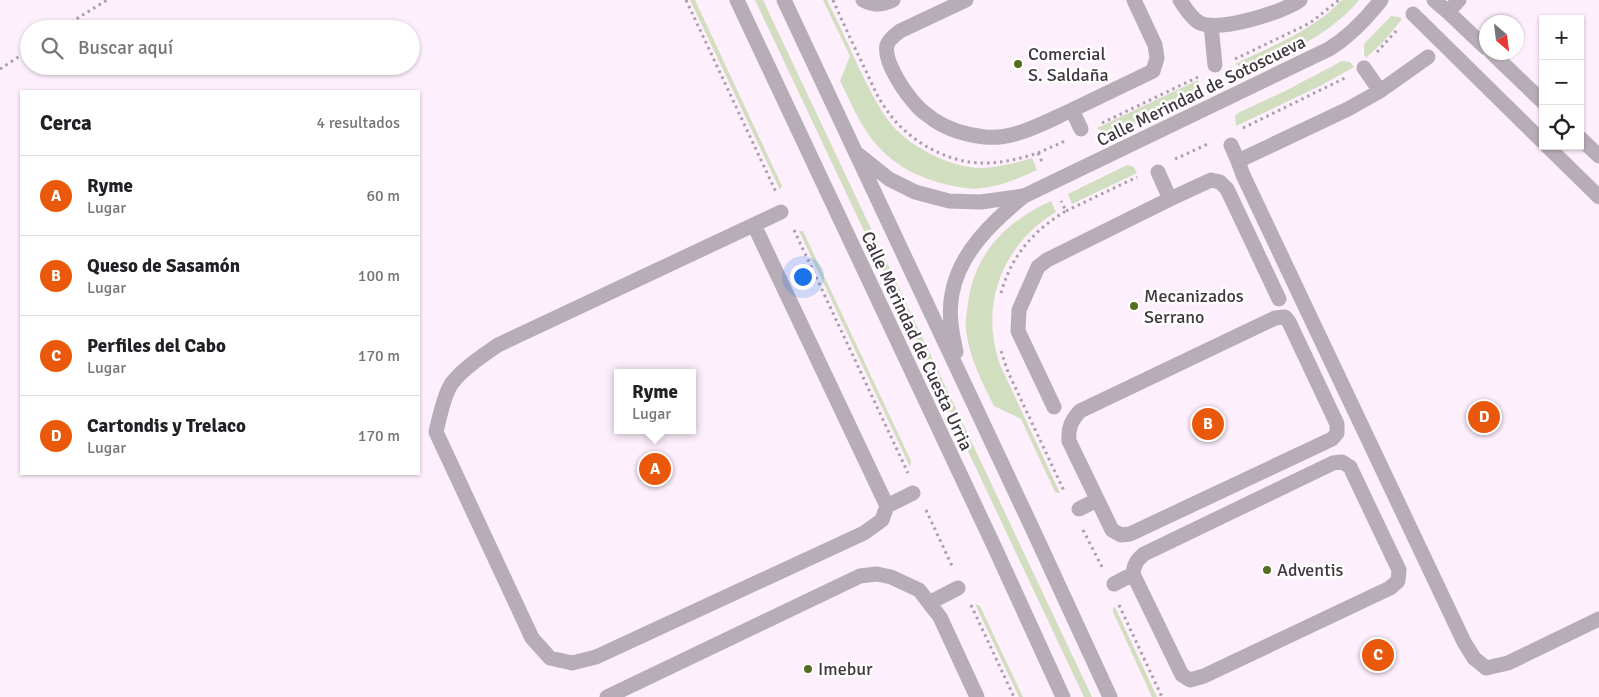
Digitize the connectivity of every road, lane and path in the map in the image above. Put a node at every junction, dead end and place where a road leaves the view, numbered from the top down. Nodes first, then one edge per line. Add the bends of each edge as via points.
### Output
1 (107, 0) edge
2 (686, 0) edge
3 (737, 0) edge
4 (784, 0) edge
5 (863, 0) edge
6 (893, 0) edge
7 (966, 0) edge
8 (1134, 0) edge
9 (1180, 0) edge
10 (1300, 0) edge
11 (1339, 0) edge
12 (1381, 0) edge
13 (1434, 0) edge
14 (1459, 0) edge
15 (1448, 12) junction
16 (1413, 14) dead end
17 (75, 20) edge
18 (1211, 25) junction
19 (1400, 28) dead end
20 (1479, 41) edge
21 (20, 56) edge
22 (1428, 56) dead end
23 (1234, 60) dead end
24 (1499, 60) edge
25 (1363, 66) junction
26 (0, 69) edge
27 (1209, 70) joint
28 (1380, 91) junction
29 (1539, 98) edge
30 (1072, 110) junction
31 (1088, 127) joint
32 (1238, 130) dead end
33 (1539, 138) edge
34 (1066, 140) dead end
35 (1584, 142) edge
36 (1231, 145) dead end
37 (1551, 150) edge
38 (855, 151) junction
39 (1038, 153) dead end
40 (1599, 156) edge
41 (1238, 161) junction
42 (1158, 172) dead end
43 (778, 196) dead end
44 (1024, 196) junction
45 (1599, 197) edge
46 (1170, 199) junction
47 (781, 212) dead end
48 (754, 225) junction
49 (792, 225) dead end
50 (1279, 299) dead end
51 (959, 373) junction
52 (1054, 407) dead end
53 (909, 474) dead end
54 (913, 493) dead end
55 (1097, 500) junction
56 (887, 506) junction
57 (924, 506) dead end
58 (1079, 509) dead end
59 (954, 570) dead end
60 (1133, 574) junction
61 (1114, 584) dead end
62 (958, 588) dead end
63 (968, 600) dead end
64 (929, 603) junction
65 (1599, 619) edge
66 (607, 697) edge
67 (978, 697) edge
68 (1014, 697) edge
69 (1064, 697) edge
70 (1110, 697) edge

1 - 17 path
2 - 43 path
3 - 69 street, Calle Merindad de Cuesta Urria
4 - 38 street, Calle Merindad de Cuesta Urria
5 - 6 street via 871,5
7 - 30 street via 900,31 887,44 889,60 899,81 917,107 961,133 986,137 1009,135
8 - 30 street via 1156,45 1153,71
9 - 18 street via 1200,23
10 - 18 street via 1246,22
11 - 23 path via 1310,23
12 - 44 street, Calle Merindad de Sotoscueva via 1344,40 1329,49
13 - 15 street
14 - 15 street
15 - 20 street
16 - 33 street
18 - 27 street
19 - 25 path
21 - 26 path
22 - 28 street
24 - 29 street
25 - 28 street
25 - 32 path
27 - 31 path
28 - 41 street
30 - 31 street
34 - 39 path
35 - 40 street
36 - 41 street
37 - 45 street
38 - 44 street, Calle Merindad de Sotoscueva via 888,179 940,199 982,202
38 - 51 street, Calle Merindad de Cuesta Urria
41 - 65 street via 1474,658 1486,668 1508,663
42 - 46 street
44 - 51 street, Calle Merindad de Sotoscueva via 987,229 959,273 952,294 950,325
46 - 50 street via 1211,180 1220,182 1227,189
46 - 52 street via 1046,260 1038,267 1019,310 1018,330
47 - 48 street
48 - 56 street
48 - 56 street via 498,345 452,384 436,432 532,638 550,658 572,663 596,657 864,533 882,520
49 - 53 path
51 - 70 street, Calle Merindad de Cuesta Urria
54 - 56 street
55 - 55 street via 1112,530 1121,535 1130,534 1332,439 1337,433 1337,424 1289,322 1285,318 1275,318 1080,411 1070,423 1068,432
55 - 58 street
57 - 59 path
60 - 60 street via 1134,565 1144,554 1333,463 1342,462 1350,466 1398,570 1398,581 1390,588 1190,680 1182,675
60 - 61 street
62 - 64 street
63 - 68 path
64 - 66 street via 919,590 891,577 877,574 860,576
64 - 67 street via 940,617

